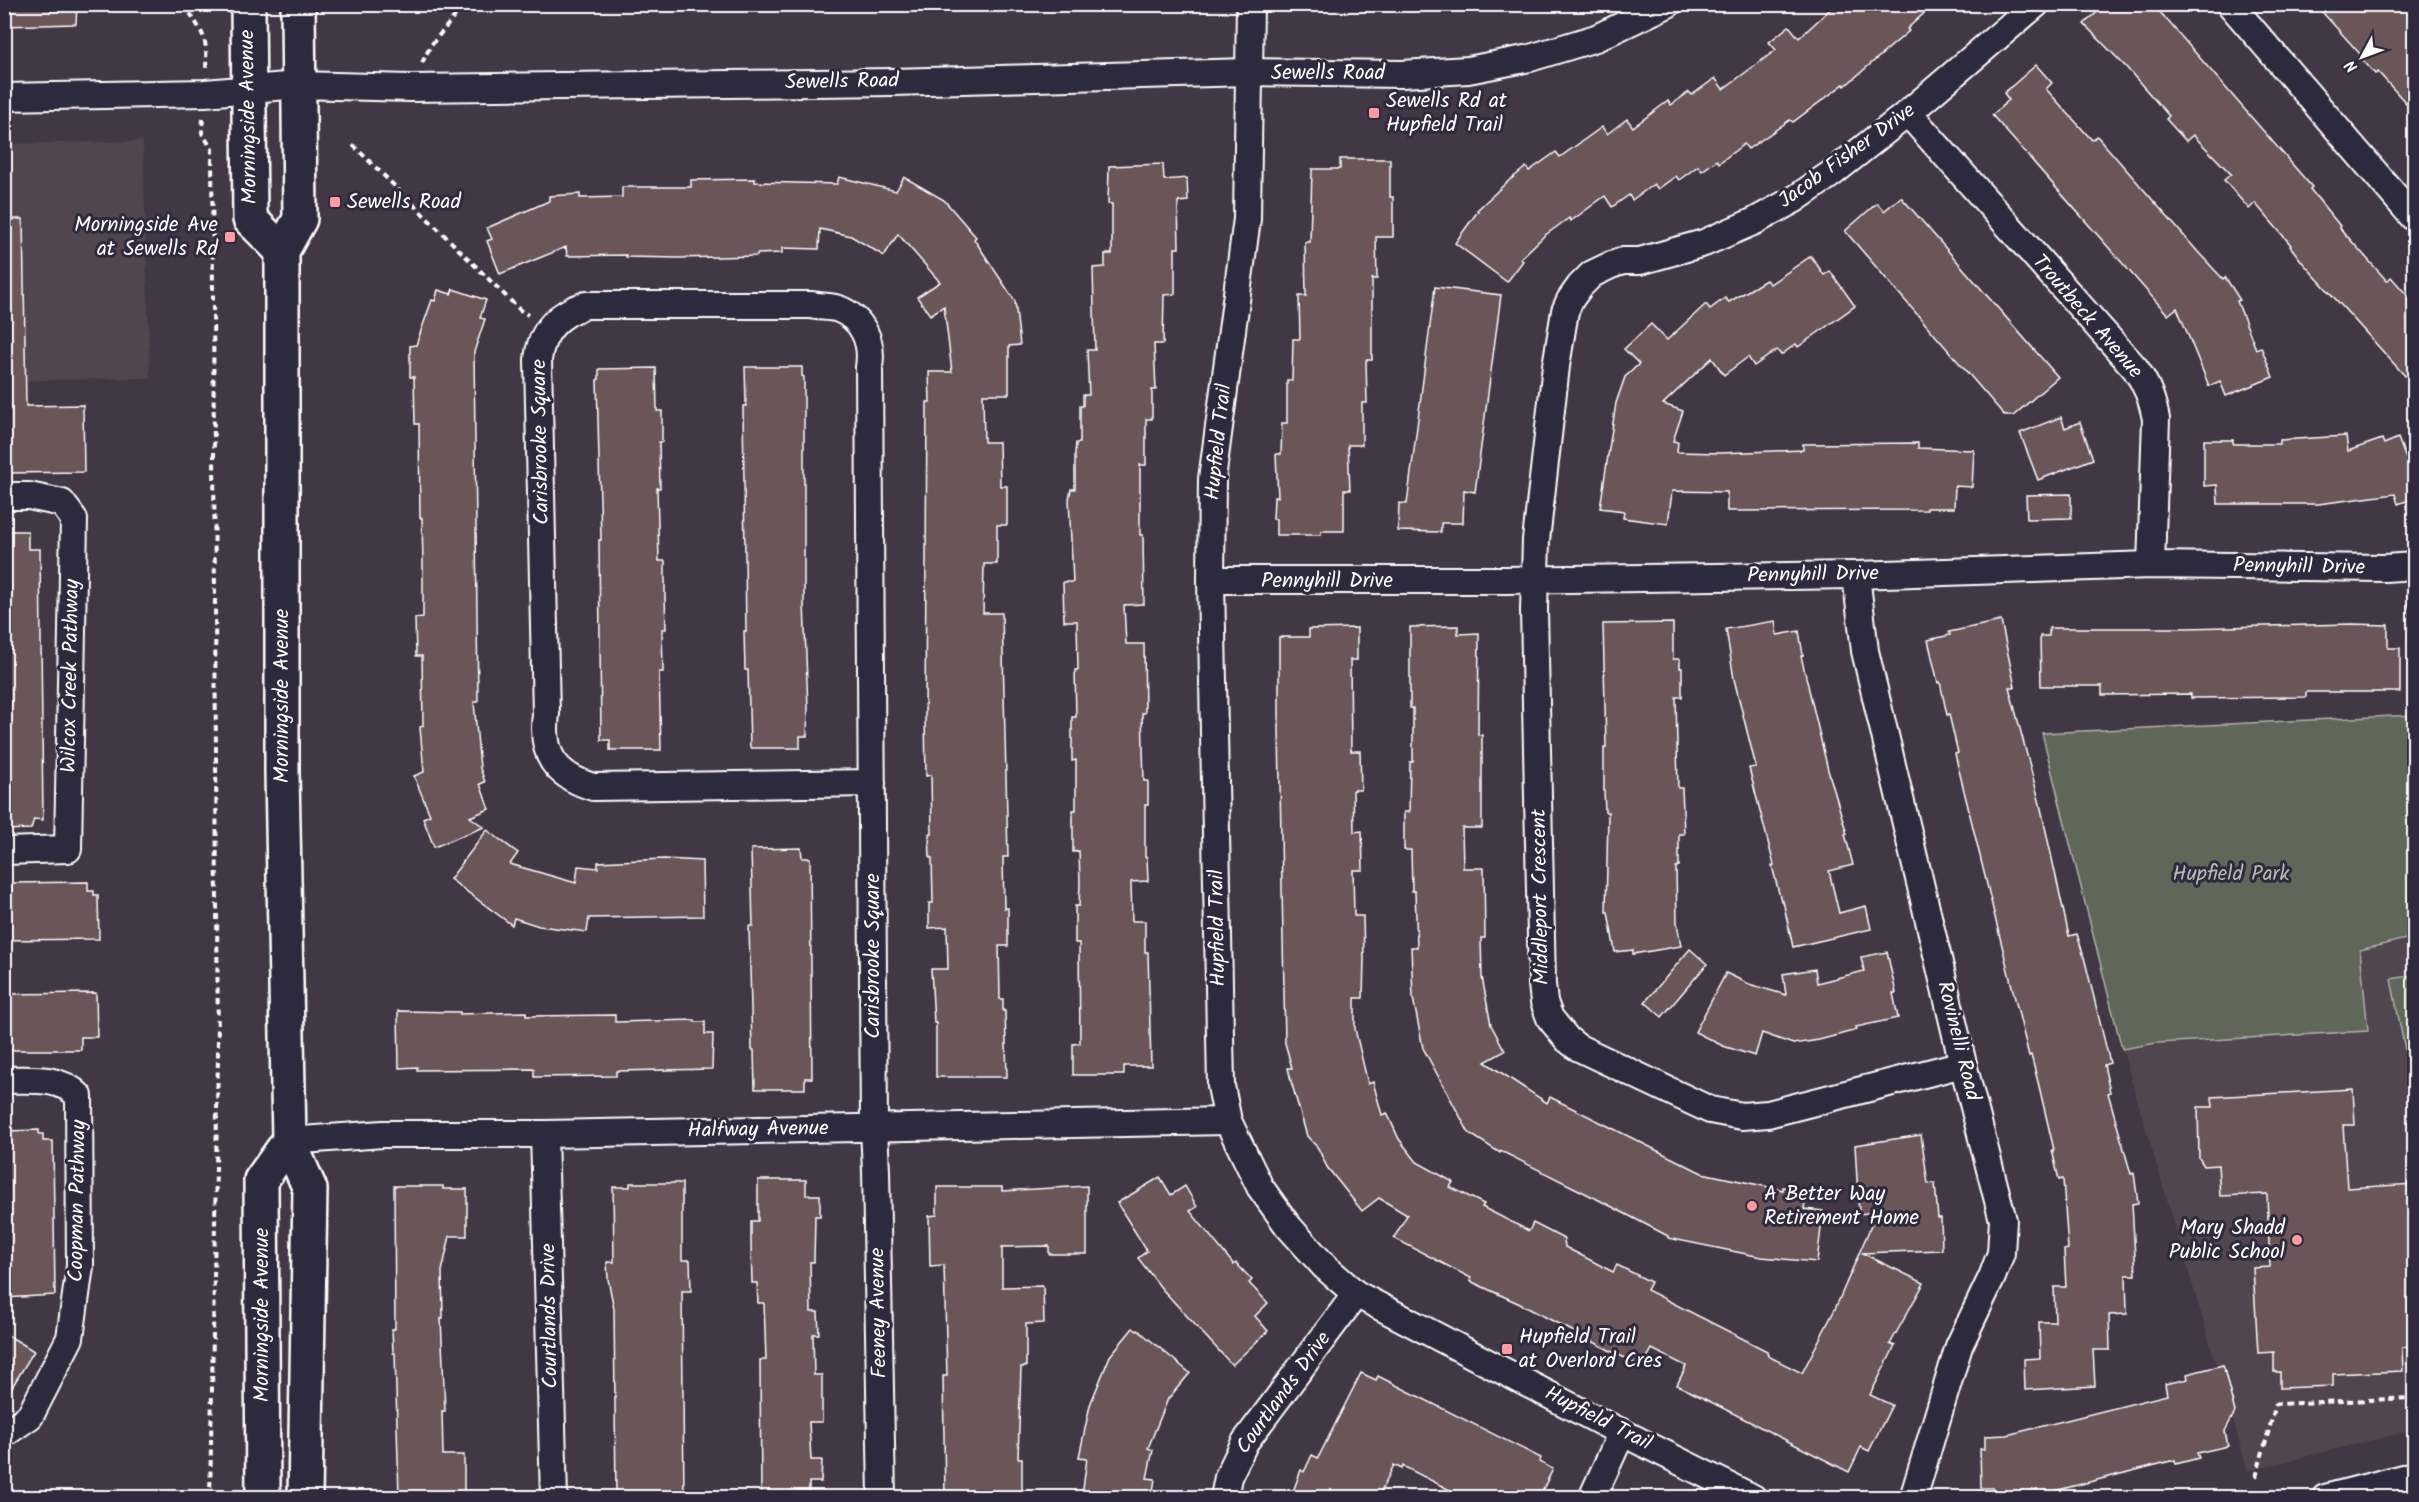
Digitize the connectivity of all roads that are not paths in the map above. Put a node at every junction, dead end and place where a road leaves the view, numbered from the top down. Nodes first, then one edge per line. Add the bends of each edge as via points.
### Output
1 (248, 4) edge
2 (298, 4) edge
3 (1251, 4) edge
4 (1668, 4) edge
5 (2036, 4) edge
6 (2230, 4) edge
7 (1249, 72) junction
8 (298, 85) junction
9 (248, 90) junction
10 (4, 97) edge
11 (1908, 113) junction
12 (2415, 218) edge
13 (282, 251) junction
14 (4, 496) edge
15 (2151, 565) junction
16 (2409, 566) edge
17 (1856, 575) junction
18 (1211, 580) junction
19 (1535, 580) junction
20 (872, 783) junction
21 (4, 851) edge
22 (1963, 1064) junction
23 (4, 1080) edge
24 (1228, 1121) junction
25 (874, 1128) junction
26 (544, 1134) junction
27 (289, 1141) junction
28 (1356, 1294) junction
29 (1622, 1432) junction
30 (4, 1434) edge
31 (2415, 1475) edge
32 (263, 1497) edge
33 (305, 1497) edge
34 (554, 1497) edge
35 (882, 1497) edge
36 (1224, 1497) edge
37 (1592, 1497) edge
38 (1753, 1497) edge
39 (1913, 1497) edge
40 (2325, 1497) edge

1 - 9 main road, Morningside Avenue
2 - 8 main road, Morningside Avenue
3 - 7 street, Hupfield Trail
4 - 7 street, Sewells Road via 1596,38 1530,58 1468,70 1402,74
5 - 11 street, Jacob Fisher Drive
6 - 12 street
7 - 8 street, Sewells Road via 893,82 410,88
7 - 18 street, Hupfield Trail via 1247,219 1212,479
8 - 9 street, Sewells Road
8 - 13 main road, Morningside Avenue via 300,219
9 - 10 street, Sewells Road
9 - 13 main road, Morningside Avenue via 250,219
11 - 15 street, Troutbeck Avenue via 2146,383 2156,419
11 - 19 street, Jacob Fisher Drive via 1831,174 1755,221 1704,243 1611,265 1592,274 1580,286 1565,311 1556,366
13 - 27 main road, Morningside Avenue via 282,773
14 - 21 street, Wilcox Creek Pathway via 62,503 74,519 68,849
15 - 16 street, Pennyhill Drive
15 - 17 street, Pennyhill Drive
17 - 19 street, Pennyhill Drive
17 - 22 street, Rovinelli Road via 1865,651
18 - 19 street, Pennyhill Drive
18 - 24 street, Hupfield Trail via 1221,1086
19 - 22 street, Middleport Crescent via 1542,984 1550,1018 1561,1032 1577,1047 1710,1110 1742,1116 1768,1114
20 - 20 street, Carisbrooke Square via 871,350 860,324 838,309 810,305 586,305 566,313 543,338 538,360 544,732 553,761 562,773 593,787
20 - 25 street, Carisbrooke Square
22 - 39 street, Rovinelli Road via 2003,1220 2001,1253 1959,1346
23 - 30 street, Coopman Pathway via 42,1080 70,1087 79,1096 80,1247 70,1338 30,1416
24 - 25 street, Halfway Avenue
24 - 28 street, Hupfield Trail via 1260,1187 1288,1226
25 - 26 street, Halfway Avenue
25 - 35 street, Feeney Avenue
26 - 27 street, Halfway Avenue via 383,1134
26 - 34 street, Courtlands Drive
27 - 32 main road, Morningside Avenue via 261,1180
27 - 33 main road, Morningside Avenue via 310,1189
28 - 29 street, Hupfield Trail
28 - 36 street, Courtlands Drive via 1245,1442 1228,1477
29 - 37 street
29 - 38 street, Hupfield Trail
31 - 40 street

